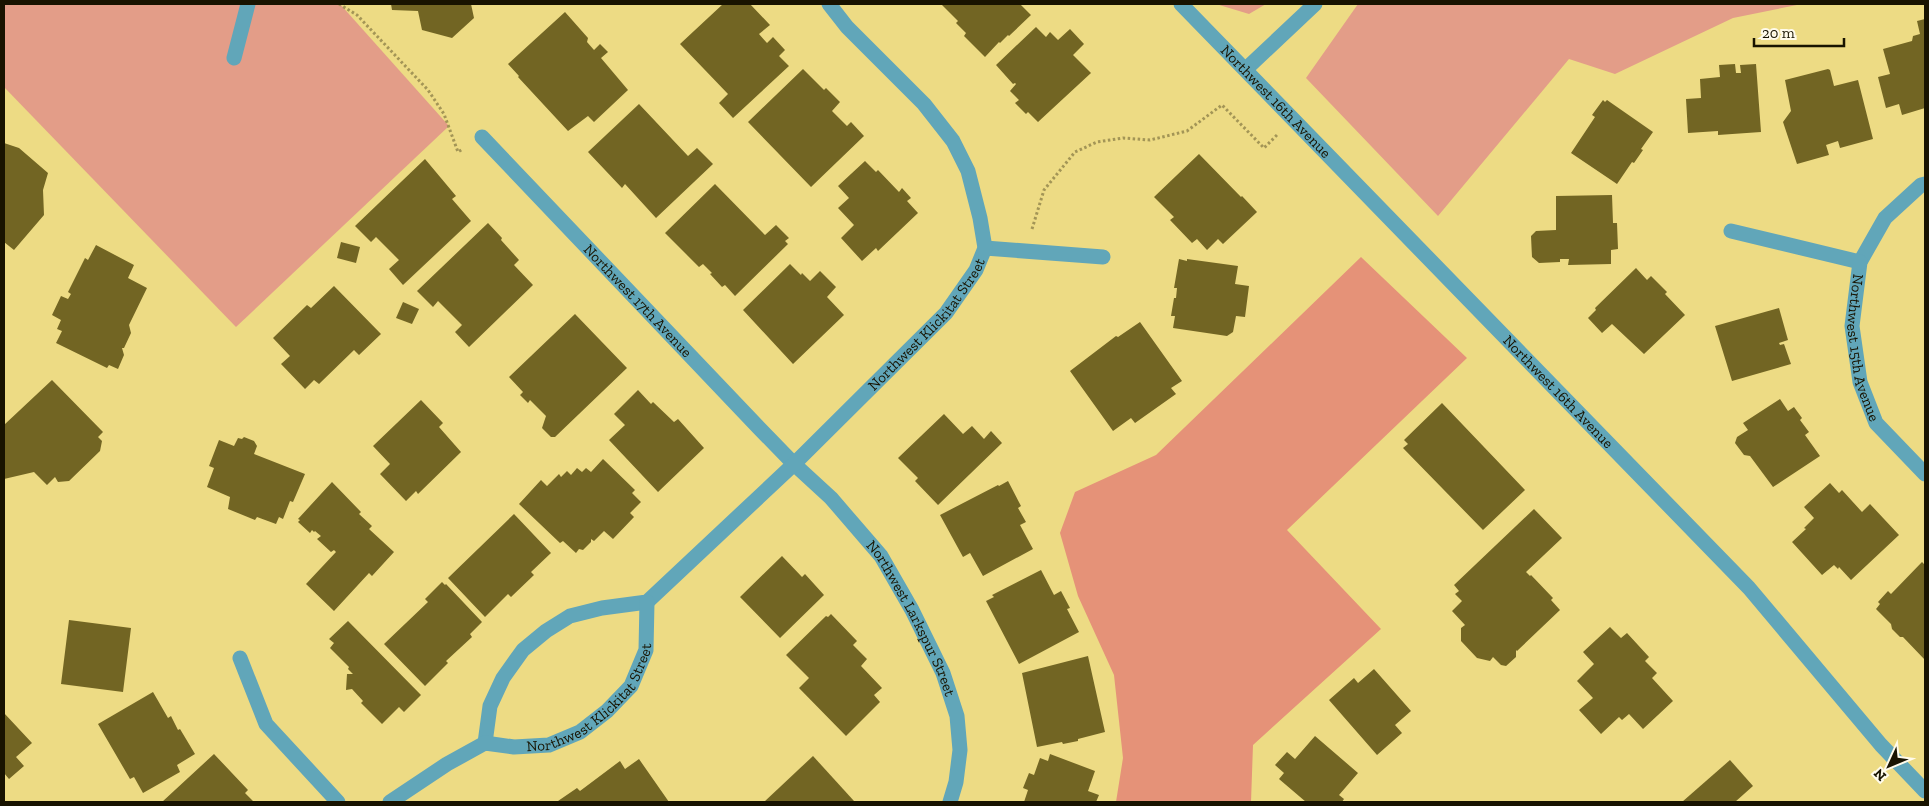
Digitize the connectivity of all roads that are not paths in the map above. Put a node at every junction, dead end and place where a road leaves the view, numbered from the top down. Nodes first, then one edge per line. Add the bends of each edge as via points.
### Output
1 (248, 4) edge
2 (829, 4) edge
3 (1182, 4) edge
4 (1315, 4) edge
5 (234, 58) dead end
6 (1246, 69) junction
7 (482, 137) road end
8 (1925, 184) edge
9 (1730, 231) dead end
10 (985, 248) junction
11 (1103, 257) dead end
12 (1860, 262) junction
13 (794, 464) junction
14 (1925, 474) edge
15 (648, 602) junction
16 (240, 658) dead end
17 (485, 743) junction
18 (1925, 791) edge
19 (338, 802) edge
20 (390, 802) edge
21 (950, 802) edge

1 - 5 street
2 - 10 street, Northwest Klickitat Street via 847,27 924,104 953,141 968,171
3 - 6 street, Northwest 16th Avenue
4 - 6 street
6 - 18 street, Northwest 16th Avenue via 1749,588 1881,745
7 - 13 street, Northwest 17th Avenue
8 - 12 street via 1885,218
9 - 12 street
10 - 11 street
10 - 13 street, Northwest Klickitat Street via 976,270 946,313
12 - 14 street, Northwest 15th Avenue via 1852,326 1860,382 1876,424
13 - 15 street, Northwest Klickitat Street
13 - 21 street, Northwest Larkspur Street via 831,498 881,556 943,673 957,716 960,750
15 - 17 street via 570,616 523,650 503,678 490,706
15 - 17 street, Northwest Klickitat Street via 646,650 631,686 607,711 580,732 549,745 514,747
16 - 19 street via 266,724
17 - 20 street

